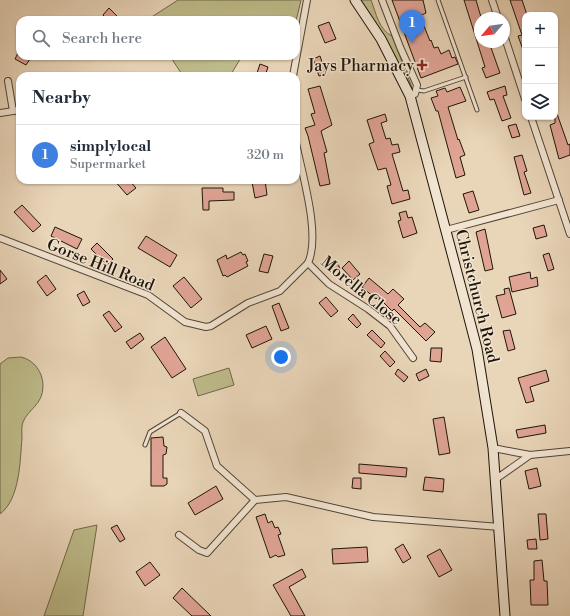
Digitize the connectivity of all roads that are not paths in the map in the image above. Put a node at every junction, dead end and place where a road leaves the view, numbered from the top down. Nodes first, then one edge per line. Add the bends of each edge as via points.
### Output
1 (307, 0) edge
2 (355, 0) edge
3 (382, 0) edge
4 (438, 0) edge
5 (492, 0) edge
6 (496, 12) edge
7 (300, 38) edge
8 (508, 48) edge
9 (296, 60) edge
10 (294, 72) edge
11 (466, 77) junction
12 (8, 82) dead end
13 (522, 90) edge
14 (413, 93) junction
15 (13, 110) joint
16 (477, 110) dead end
17 (0, 113) edge
18 (532, 120) edge
19 (300, 173) edge
20 (558, 200) junction
21 (446, 230) junction
22 (569, 230) edge
23 (0, 238) edge
24 (308, 263) junction
25 (413, 358) dead end
26 (181, 413) joint
27 (144, 445) dead end
28 (493, 448) junction
29 (570, 451) edge
30 (530, 455) junction
31 (496, 479) junction
32 (256, 500) junction
33 (500, 527) junction
34 (179, 535) dead end
35 (505, 616) edge

1 - 7 street
2 - 14 main road, Christchurch Road
3 - 14 street via 415,81
4 - 11 lane
5 - 6 street
8 - 13 street
9 - 10 street
11 - 14 lane
11 - 16 lane
12 - 15 street
14 - 21 main road, Christchurch Road
15 - 17 street
18 - 20 street
19 - 24 street via 312,231 312,252
20 - 21 street
20 - 22 street
21 - 28 main road, Christchurch Road via 476,349
23 - 24 street, Gorse Hill Road via 148,295 185,322 206,327 216,324 248,303 280,291
24 - 25 street, Morella Close via 329,284 384,322
26 - 27 lane via 150,432
26 - 32 street via 205,430 217,466
28 - 30 street
28 - 31 main road, Christchurch Road
29 - 30 street
30 - 31 street
31 - 33 main road, Christchurch Road
32 - 33 street via 286,497 373,517
32 - 34 street via 207,553
33 - 35 main road, Christchurch Road

